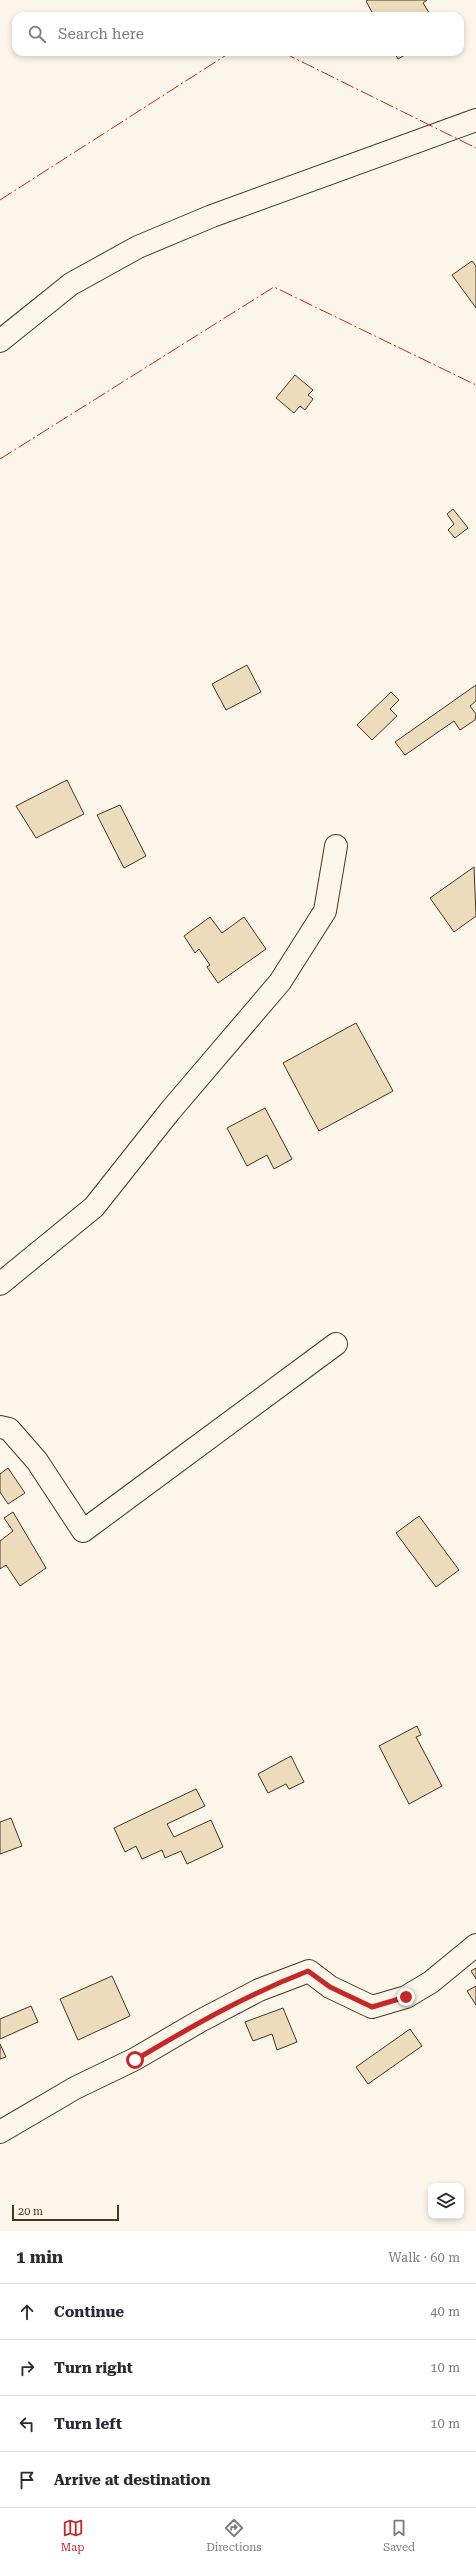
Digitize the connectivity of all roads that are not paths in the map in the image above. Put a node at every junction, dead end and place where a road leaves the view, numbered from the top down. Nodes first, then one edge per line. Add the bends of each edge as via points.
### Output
1 (476, 120) edge
2 (0, 341) edge
3 (336, 846) dead end
4 (0, 1284) edge
5 (336, 1344) dead end
6 (0, 1427) edge
7 (476, 1945) edge
8 (0, 2132) edge

1 - 2 street via 212,216 138,247 71,284
3 - 4 street via 325,910 280,982 184,1094 94,1207
5 - 6 street via 83,1531 37,1461 9,1428
7 - 8 street via 431,1982 406,1997 372,2007 330,1987 308,1971 273,1984 200,2020 135,2060 75,2088

